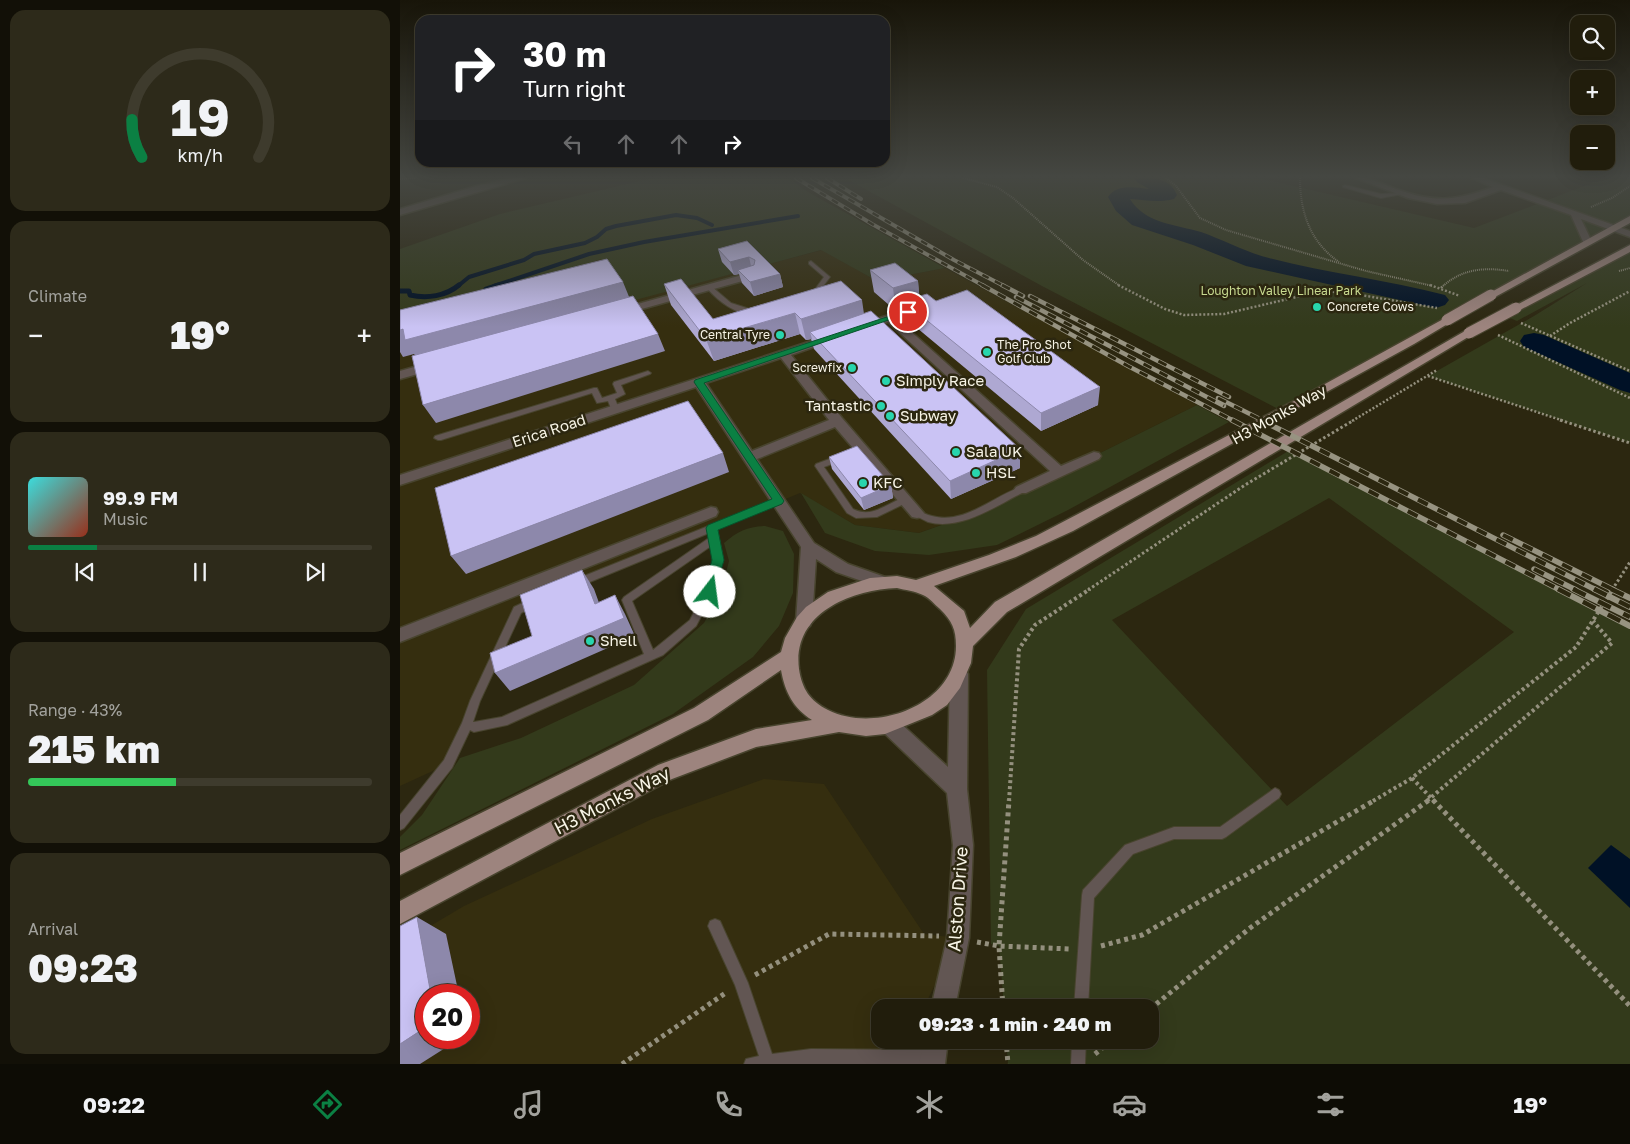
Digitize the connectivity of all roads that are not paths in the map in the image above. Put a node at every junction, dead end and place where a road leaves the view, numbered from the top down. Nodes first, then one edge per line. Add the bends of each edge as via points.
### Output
1 (1580, 228) edge
2 (1613, 228) joint
3 (1630, 234) edge
4 (1586, 242) junction
5 (1630, 248) edge
6 (811, 263) dead end
7 (753, 275) edge
8 (709, 287) junction
9 (801, 299) edge
10 (934, 304) edge
11 (759, 311) edge
12 (606, 316) edge
13 (890, 318) junction
14 (855, 330) edge
15 (837, 336) edge
16 (783, 353) junction
17 (447, 362) edge
18 (648, 373) dead end
19 (400, 375) edge
20 (698, 382) junction
21 (613, 403) junction
22 (837, 420) junction
23 (438, 438) dead end
24 (845, 456) edge
25 (1094, 456) dead end
26 (749, 457) junction
27 (1059, 472) junction
28 (400, 480) edge
29 (1021, 490) joint
30 (904, 500) junction
31 (778, 501) junction
32 (917, 513) joint
33 (711, 520) junction
34 (714, 539) junction
35 (809, 547) junction
36 (882, 582) junction
37 (569, 586) edge
38 (916, 586) junction
39 (542, 598) edge
40 (804, 621) junction
41 (400, 635) edge
42 (966, 642) junction
43 (650, 656) junction
44 (789, 656) junction
45 (959, 674) junction
46 (467, 724) junction
47 (837, 724) junction
48 (889, 726) junction
49 (956, 789) junction
50 (1275, 794) dead end
51 (400, 824) edge
52 (400, 864) edge
53 (400, 913) edge
54 (715, 926) dead end
55 (945, 999) edge
56 (1081, 999) edge
57 (1079, 1049) edge
58 (933, 1054) edge
59 (768, 1062) junction
60 (751, 1064) edge
61 (1078, 1064) edge

1 - 4 street
2 - 3 street
2 - 4 main road, H3 Monks Way
4 - 38 main road, H3 Monks Way, bridge via 1491,295 1446,315 1355,373 1041,540
5 - 42 main road, H3 Monks Way, bridge via 1470,333 1178,501 1001,607
6 - 9 lane via 827,277 815,292
7 - 8 street
8 - 11 lane via 722,301 739,310
8 - 12 street
10 - 13 street
13 - 14 street
13 - 27 street
15 - 16 street, Erica Road
16 - 20 street, Erica Road
16 - 22 street
17 - 19 street
18 - 21 lane via 617,384 621,394
20 - 21 street, Erica Road
20 - 26 street
21 - 23 lane via 600,401 594,390
21 - 28 street, Erica Road
22 - 26 street
22 - 30 street via 858,450
24 - 30 lane via 819,466 850,511 859,516 874,515
25 - 27 street
26 - 31 street
27 - 29 street
29 - 32 lane via 949,521 936,521
30 - 32 street
31 - 33 lane
31 - 35 street
33 - 34 lane
33 - 37 lane
33 - 41 street
34 - 43 lane via 718,560 710,592 693,623
34 - 43 lane via 627,600
35 - 36 street via 842,568
35 - 40 street
36 - 38 main road
36 - 40 main road via 843,592 825,602
38 - 42 main road via 934,593 958,617
39 - 46 lane via 517,610 474,701
40 - 44 main road via 792,641
42 - 45 main road
43 - 46 lane via 503,722 474,727
44 - 47 main road via 788,670 797,695 812,711
44 - 52 main road via 701,714
45 - 48 main road via 931,707
45 - 49 street, Alston Drive
46 - 51 lane via 448,764
47 - 48 main road via 863,728
47 - 53 main road, H3 Monks Way via 756,738 665,772
48 - 49 street
49 - 55 street, Alston Drive via 963,845 958,938
50 - 56 lane via 1222,833 1174,833 1129,849 1088,895
54 - 59 lane via 741,982
57 - 61 lane
58 - 59 lane via 812,1056
59 - 60 lane

